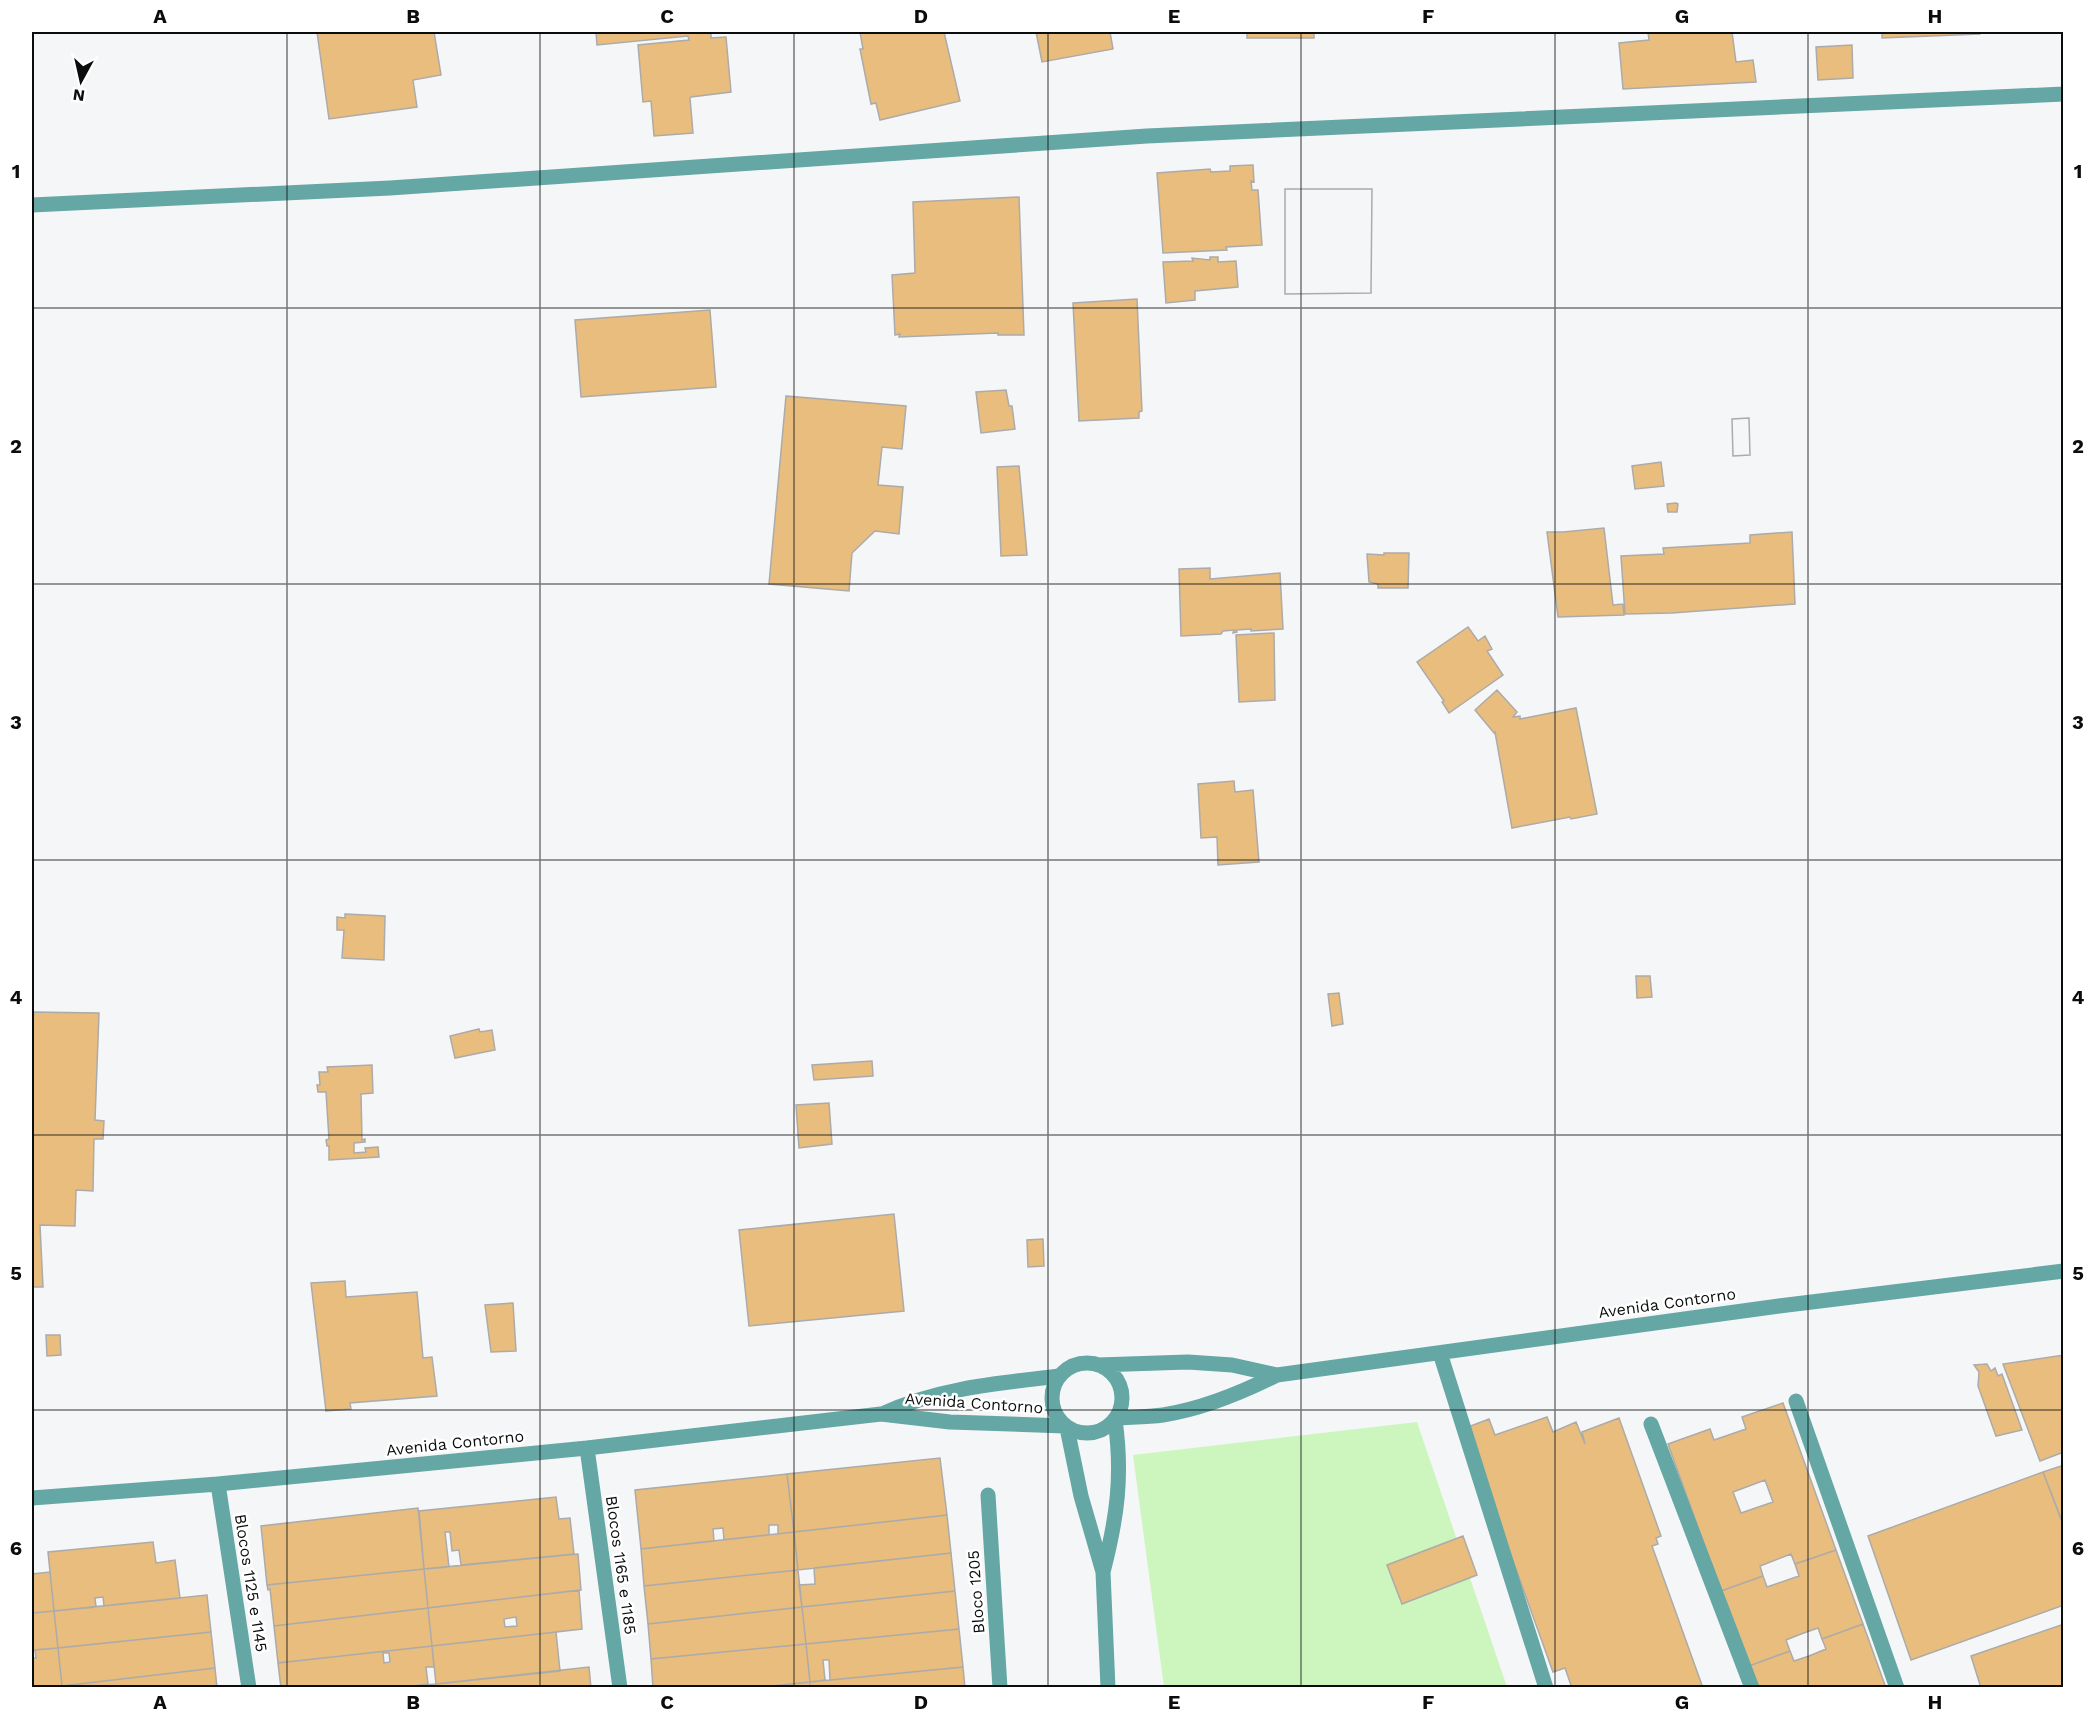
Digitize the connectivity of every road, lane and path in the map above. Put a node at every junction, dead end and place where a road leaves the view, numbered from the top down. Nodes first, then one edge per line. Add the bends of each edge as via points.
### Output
1 (2064, 94) edge
2 (32, 205) edge
3 (2064, 1271) edge
4 (1440, 1353) junction
5 (1097, 1365) junction
6 (1277, 1375) junction
7 (1060, 1376) junction
8 (1796, 1401) dead end
9 (881, 1414) junction
10 (1115, 1419) junction
11 (1651, 1424) dead end
12 (1066, 1427) junction
13 (587, 1448) junction
14 (218, 1484) junction
15 (988, 1494) dead end
16 (32, 1498) edge
17 (1103, 1572) junction
18 (249, 1688) edge
19 (620, 1688) edge
20 (1000, 1688) edge
21 (1108, 1688) edge
22 (1545, 1688) edge
23 (1752, 1688) edge
24 (1897, 1688) edge

1 - 2 street via 1147,136 390,188
3 - 4 street, Avenida Contorno
4 - 6 street, Avenida Contorno
4 - 22 street
5 - 6 street, Avenida Contorno via 1210,1363
5 - 7 street via 1084,1363
5 - 10 street via 1109,1371 1122,1393
6 - 10 street, Avenida Contorno via 1238,1394 1194,1407 1163,1415
7 - 9 street, Avenida Contorno via 941,1393
7 - 12 street via 1051,1402
8 - 24 street
9 - 12 street, Avenida Contorno via 950,1422
9 - 13 street, Avenida Contorno
10 - 12 street via 1105,1429 1092,1433
10 - 17 street via 1118,1493
11 - 23 street
12 - 17 street
13 - 14 street, Avenida Contorno
13 - 19 street, Blocos 1165 e 1185
14 - 16 street, Avenida Contorno
14 - 18 street, Blocos 1125 e 1145
15 - 20 street, Bloco 1205
17 - 21 street

